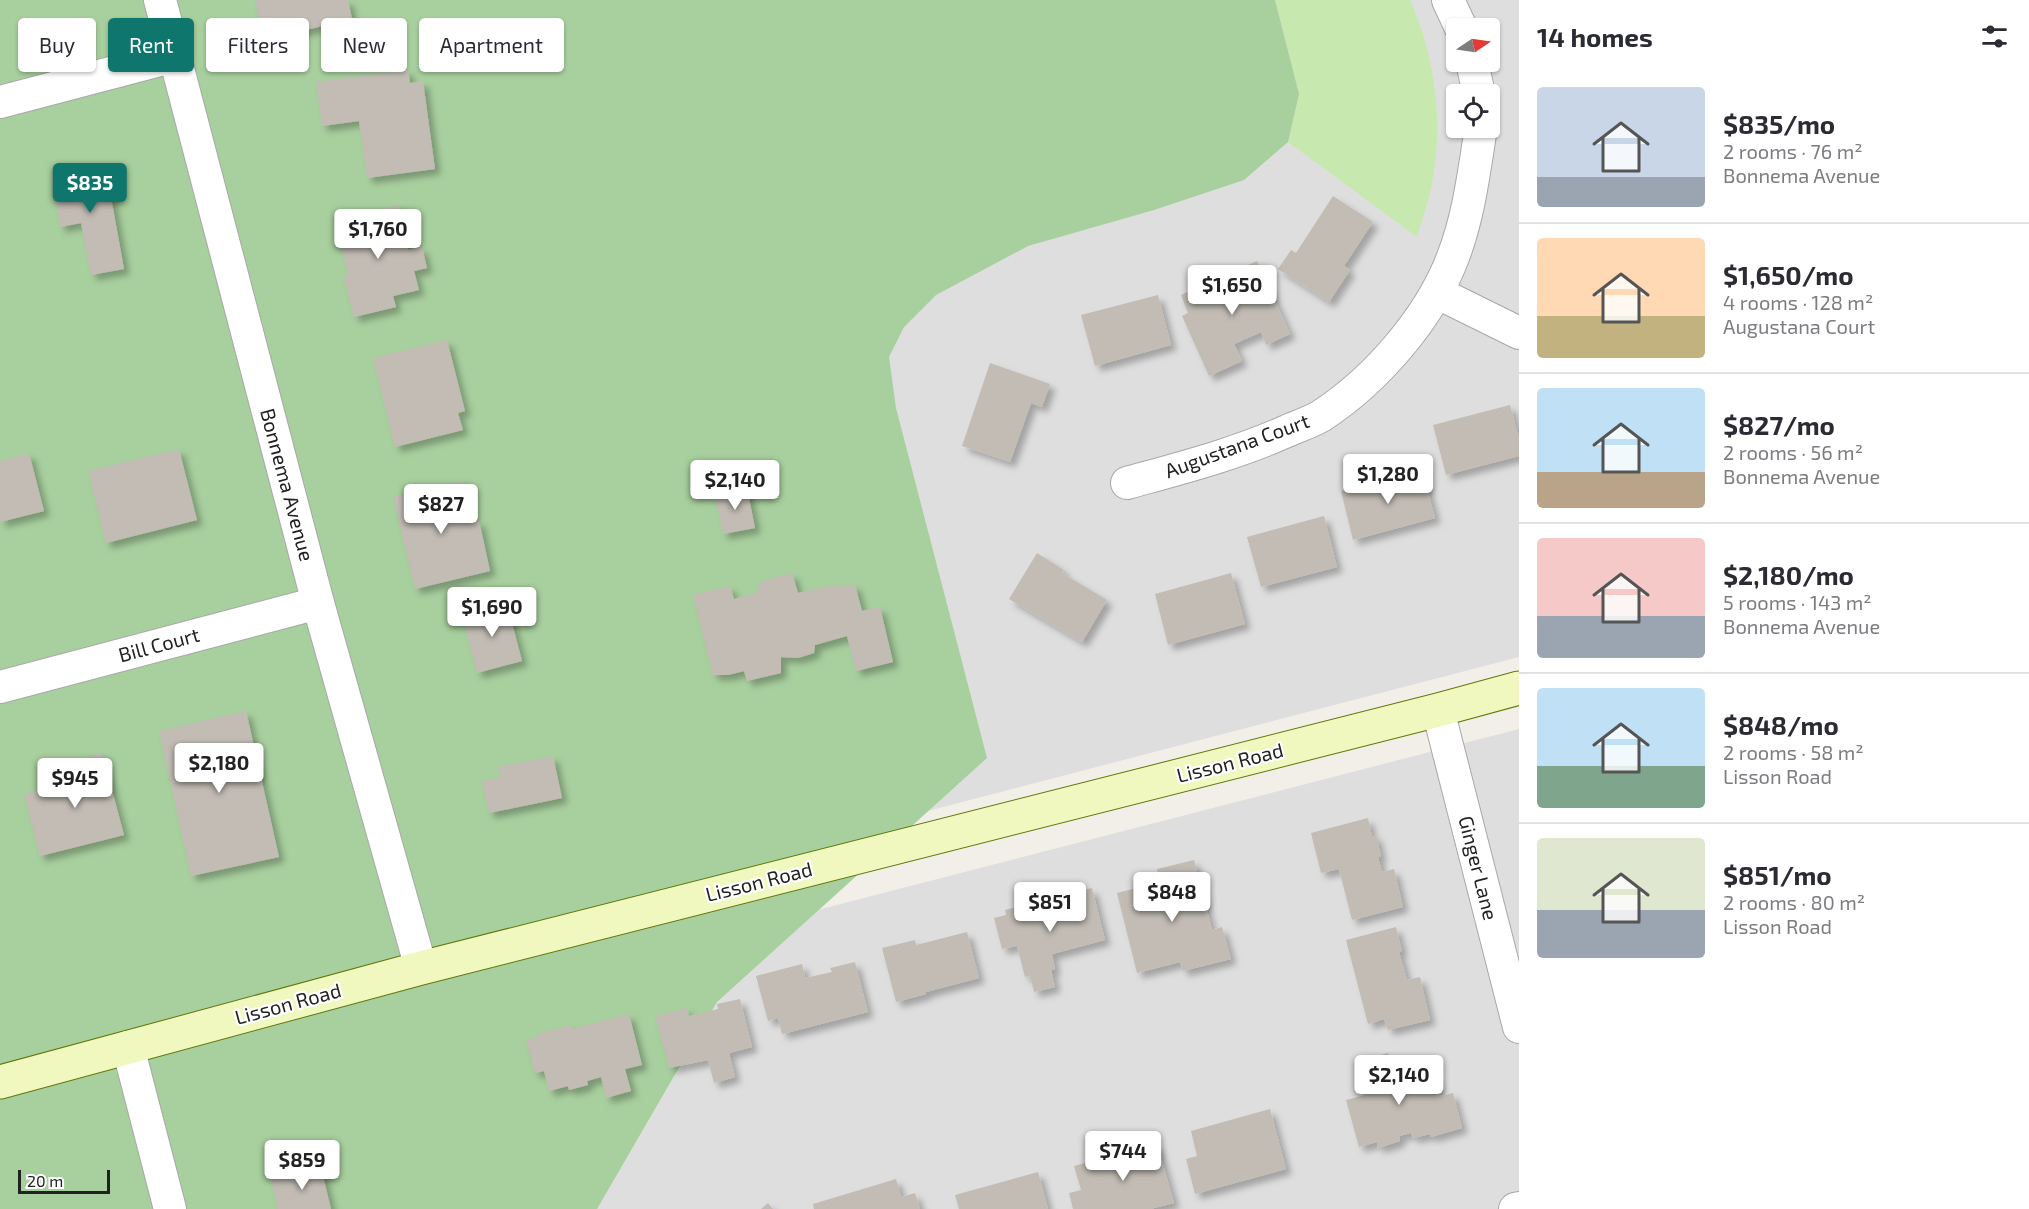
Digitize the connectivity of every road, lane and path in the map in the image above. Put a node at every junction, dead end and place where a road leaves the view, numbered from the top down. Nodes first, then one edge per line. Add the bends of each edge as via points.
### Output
1 (160, 0) edge
2 (1448, 0) edge
3 (164, 18) edge
4 (1456, 18) edge
5 (113, 72) edge
6 (178, 72) edge
7 (0, 102) edge
8 (1479, 138) edge
9 (1438, 293) junction
10 (1519, 333) edge
11 (1127, 483) dead end
12 (318, 603) junction
13 (0, 687) edge
14 (1519, 688) edge
15 (1438, 710) junction
16 (421, 968) junction
17 (1519, 1027) edge
18 (128, 1047) junction
19 (0, 1082) edge
20 (170, 1209) edge

1 - 3 street, Bonnema Avenue
2 - 4 street
5 - 7 street
6 - 12 street, Bonnema Avenue
8 - 9 street, Augustana Court via 1469,204
9 - 10 street
9 - 11 street, Augustana Court via 1399,346 1359,386 1320,417 1206,461
12 - 13 street, Bill Court
12 - 16 street, Bonnema Avenue
14 - 15 street, Lisson Road
15 - 16 street, Lisson Road
15 - 17 street, Ginger Lane
16 - 18 street, Lisson Road
18 - 19 street, Lisson Road
18 - 20 street

